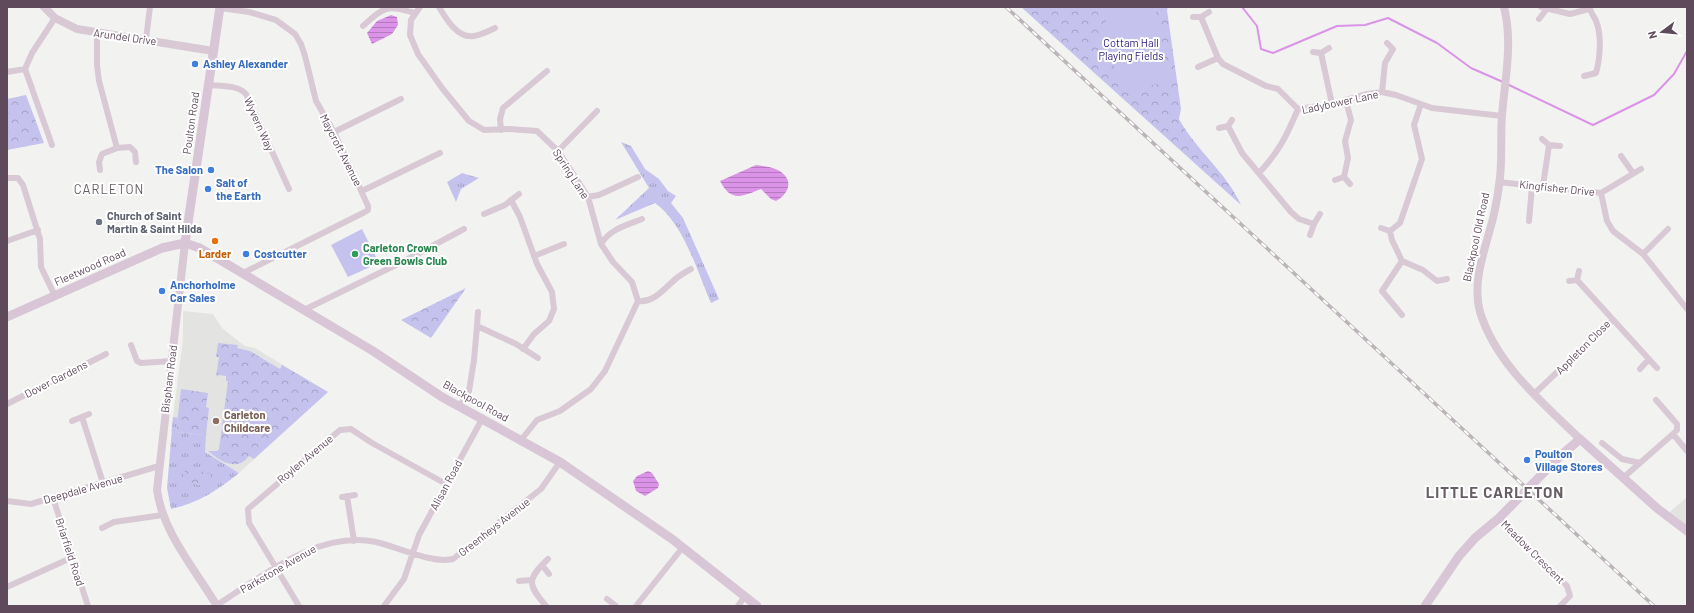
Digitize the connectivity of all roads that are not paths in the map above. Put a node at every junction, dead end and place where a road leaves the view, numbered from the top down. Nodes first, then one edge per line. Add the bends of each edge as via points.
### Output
1 (44, 7) edge
2 (150, 7) edge
3 (220, 7) edge
4 (420, 7) edge
5 (439, 7) edge
6 (1504, 7) edge
7 (1544, 8) edge
8 (1590, 8) edge
9 (1209, 12) dead end
10 (415, 13) junction
11 (1201, 16) junction
12 (1193, 17) dead end
13 (55, 18) junction
14 (1539, 19) dead end
15 (363, 26) dead end
16 (495, 28) dead end
17 (97, 33) junction
18 (146, 39) junction
19 (1387, 43) dead end
20 (1329, 48) dead end
21 (1392, 49) junction
22 (1400, 49) dead end
23 (214, 51) junction
24 (1313, 52) dead end
25 (1321, 53) junction
26 (1218, 58) junction
27 (1198, 67) dead end
28 (25, 69) junction
29 (547, 71) dead end
30 (7, 72) edge
31 (1596, 73) junction
32 (1584, 76) dead end
33 (1601, 78) dead end
34 (209, 85) junction
35 (1382, 92) junction
36 (401, 99) dead end
37 (1346, 101) junction
38 (1332, 104) junction
39 (1421, 104) junction
40 (1298, 108) junction
41 (597, 111) dead end
42 (1502, 116) junction
43 (1232, 120) dead end
44 (1228, 126) junction
45 (1219, 128) dead end
46 (501, 130) junction
47 (334, 132) junction
48 (1542, 139) dead end
49 (52, 145) dead end
50 (1549, 145) junction
51 (1560, 146) dead end
52 (117, 148) junction
53 (558, 151) junction
54 (440, 153) dead end
55 (1621, 156) dead end
56 (136, 162) dead end
57 (1641, 169) dead end
58 (100, 170) dead end
59 (1259, 173) junction
60 (1633, 173) junction
61 (638, 177) dead end
62 (7, 178) edge
63 (1344, 178) junction
64 (1334, 180) dead end
65 (1500, 182) junction
66 (1350, 184) dead end
67 (1532, 186) junction
68 (1543, 186) junction
69 (289, 189) dead end
70 (362, 191) junction
71 (1601, 193) junction
72 (519, 194) dead end
73 (588, 197) junction
74 (512, 200) junction
75 (484, 214) dead end
76 (1320, 214) dead end
77 (642, 219) dead end
78 (1529, 221) dead end
79 (1314, 224) junction
80 (1381, 228) dead end
81 (464, 229) dead end
82 (1668, 229) dead end
83 (38, 230) junction
84 (1390, 231) junction
85 (1310, 235) dead end
86 (7, 241) edge
87 (185, 243) junction
88 (564, 244) dead end
89 (602, 244) junction
90 (1643, 254) junction
91 (534, 256) junction
92 (1402, 261) junction
93 (691, 269) dead end
94 (1579, 271) dead end
95 (243, 273) junction
96 (1447, 280) dead end
97 (1577, 280) junction
98 (1437, 281) junction
99 (1569, 281) dead end
100 (1436, 288) dead end
101 (55, 296) junction
102 (638, 301) junction
103 (1687, 309) edge
104 (304, 310) junction
105 (478, 312) dead end
106 (1402, 315) dead end
107 (7, 317) edge
108 (1612, 320) junction
109 (477, 326) junction
110 (131, 345) dead end
111 (523, 349) junction
112 (106, 354) dead end
113 (538, 358) dead end
114 (1649, 360) junction
115 (172, 361) junction
116 (1640, 368) dead end
117 (1657, 368) dead end
118 (1534, 394) junction
119 (1656, 400) dead end
120 (7, 404) edge
121 (459, 407) junction
122 (89, 414) dead end
123 (82, 417) junction
124 (482, 418) junction
125 (72, 421) dead end
126 (1673, 434) junction
127 (1580, 439) junction
128 (521, 440) junction
129 (1602, 443) dead end
130 (1687, 451) edge
131 (560, 462) junction
132 (1640, 463) junction
133 (159, 466) junction
134 (1624, 477) junction
135 (103, 483) junction
136 (446, 484) junction
137 (355, 495) dead end
138 (52, 498) junction
139 (7, 501) edge
140 (163, 515) junction
141 (1499, 518) junction
142 (102, 528) dead end
143 (1687, 531) edge
144 (354, 541) junction
145 (683, 547) junction
146 (413, 552) junction
147 (73, 557) junction
148 (548, 559) dead end
149 (542, 565) junction
150 (277, 568) junction
151 (549, 574) dead end
152 (532, 580) junction
153 (519, 581) dead end
154 (7, 587) edge
155 (745, 596) junction
156 (607, 599) dead end
157 (88, 606) edge
158 (217, 606) edge
159 (299, 606) edge
160 (384, 606) edge
161 (546, 606) edge
162 (616, 606) edge
163 (636, 606) edge
164 (738, 606) edge
165 (757, 606) edge
166 (1425, 606) edge
167 (1560, 606) edge

1 - 13 street, Arundel Drive
2 - 18 street
3 - 23 main road, Poulton Road
3 - 47 street, Maycroft Avenue via 276,20 294,34 305,56 316,101
4 - 10 street, Spring Lane
5 - 16 street via 454,28 462,34 473,36
6 - 42 street, Blackpool Old Road via 1509,32
7 - 8 street via 1570,14
7 - 14 street
8 - 31 street via 1598,30
9 - 11 street
10 - 15 street via 396,8 380,10
10 - 46 street, Spring Lane via 411,20 410,35 418,54 442,88 469,121 484,130
11 - 12 street
11 - 26 street
13 - 17 street, Arundel Drive via 77,29
13 - 28 street via 32,53
17 - 18 street, Arundel Drive
17 - 52 street via 99,81
18 - 23 street, Arundel Drive
19 - 21 street
20 - 25 street
21 - 22 street
21 - 35 street via 1385,63
23 - 34 main road, Poulton Road
24 - 25 street
25 - 38 street
26 - 27 street
26 - 40 street via 1227,68 1282,92
28 - 30 street
28 - 49 street
29 - 46 street via 503,108
31 - 32 street
31 - 33 street
34 - 69 street, Wyvern Way via 243,90
34 - 87 main road, Poulton Road
35 - 37 street, Ladybower Lane
35 - 39 street, Ladybower Lane
36 - 47 street
37 - 38 street, Ladybower Lane
37 - 63 street via 1351,120 1345,141 1348,158
38 - 40 street, Ladybower Lane
39 - 42 street, Ladybower Lane via 1432,108
39 - 84 street via 1414,132 1422,159 1400,223
40 - 59 street, Ladybower Lane via 1285,140 1275,156
41 - 53 street
42 - 65 street, Blackpool Old Road
43 - 44 street
44 - 45 street
44 - 59 street via 1242,153
46 - 53 street, Spring Lane via 537,131
47 - 70 street, Maycroft Avenue
48 - 50 street
50 - 51 street
50 - 68 street
52 - 56 street via 130,147
52 - 58 street via 102,154
53 - 73 street, Spring Lane
54 - 70 street
55 - 60 street
57 - 60 street, Kingfisher Drive
59 - 79 street via 1291,212 1299,219
60 - 71 street, Kingfisher Drive
61 - 73 street via 599,195
62 - 83 street via 18,178 21,181
63 - 64 street
63 - 66 street
65 - 67 street, Kingfisher Drive
65 - 118 street, Blackpool Old Road via 1478,282 1480,310 1490,337
67 - 68 street, Kingfisher Drive
67 - 78 street
68 - 71 street, Kingfisher Drive
70 - 95 street, Maycroft Avenue via 368,206 364,213
71 - 90 street via 1606,221 1613,231
72 - 74 street
73 - 89 street, Spring Lane
74 - 75 street
74 - 91 street
76 - 79 street
77 - 89 street via 616,229
79 - 85 street
80 - 84 street
81 - 104 street
82 - 90 street
83 - 86 street
83 - 101 street via 41,267
84 - 92 street
87 - 95 main road, Blackpool Road via 203,249
87 - 101 main road, Fleetwood Road via 162,248
87 - 115 street, Bispham Road
88 - 91 street
89 - 102 street, Spring Lane via 613,262 632,282
90 - 103 street
91 - 111 street via 552,292 554,309 549,321 534,334
92 - 98 street via 1423,270
92 - 106 street via 1382,291
93 - 102 street via 678,276 656,296 646,302
94 - 97 street
95 - 104 main road, Blackpool Road
96 - 98 street
97 - 99 street
97 - 108 street, Appleton Close
98 - 100 street
101 - 107 main road, Fleetwood Road
102 - 128 street via 605,371 591,389 560,411 537,420
104 - 121 main road, Blackpool Road
105 - 109 street
108 - 114 street
108 - 118 street, Appleton Close
109 - 111 street
109 - 121 street via 469,391
110 - 115 street via 137,361 141,363
111 - 113 street
112 - 120 street, Dover Gardens
114 - 116 street
114 - 117 street
115 - 133 street, Bispham Road
118 - 127 street, Blackpool Old Road
119 - 126 street via 1677,424 1677,430
121 - 124 main road, Blackpool Road
122 - 123 street
123 - 125 street
123 - 135 street
124 - 128 main road, Blackpool Road
124 - 136 street, Alisan Road
126 - 130 street
126 - 132 street
127 - 134 main road, Blackpool Old Road
127 - 141 main road
128 - 131 main road, Blackpool Road
129 - 132 street via 1622,459
131 - 145 main road, Blackpool Road
131 - 146 street, Greenheys Avenue via 542,489 453,559 440,560
132 - 134 street
133 - 135 street, Deepdale Avenue
133 - 140 street, Bispham Road via 157,490
134 - 143 main road, Blackpool Old Road via 1658,509
135 - 138 street, Deepdale Avenue
136 - 146 street, Alisan Road via 419,535
136 - 150 street, Roylen Avenue via 351,429 340,430 248,509 249,523
137 - 144 street via 345,497
138 - 139 street, Deepdale Avenue via 31,504
138 - 147 street, Briarfield Road
140 - 142 street via 118,521
140 - 158 street, Bispham Road
141 - 166 main road via 1475,538 1459,556
141 - 167 street, Meadow Crescent via 1567,586 1570,596
144 - 146 street, Parkstone Avenue via 376,542
144 - 150 street, Parkstone Avenue via 330,543 313,548
145 - 155 main road, Blackpool Road
145 - 163 street
146 - 160 street, Alisan Road via 404,580
147 - 154 street
147 - 157 street, Briarfield Road
148 - 149 street
149 - 151 street
149 - 152 street via 534,572
150 - 158 street, Parkstone Avenue
150 - 159 street
152 - 153 street
152 - 161 street via 535,593
155 - 164 street
155 - 165 main road, Blackpool Road
156 - 162 street

